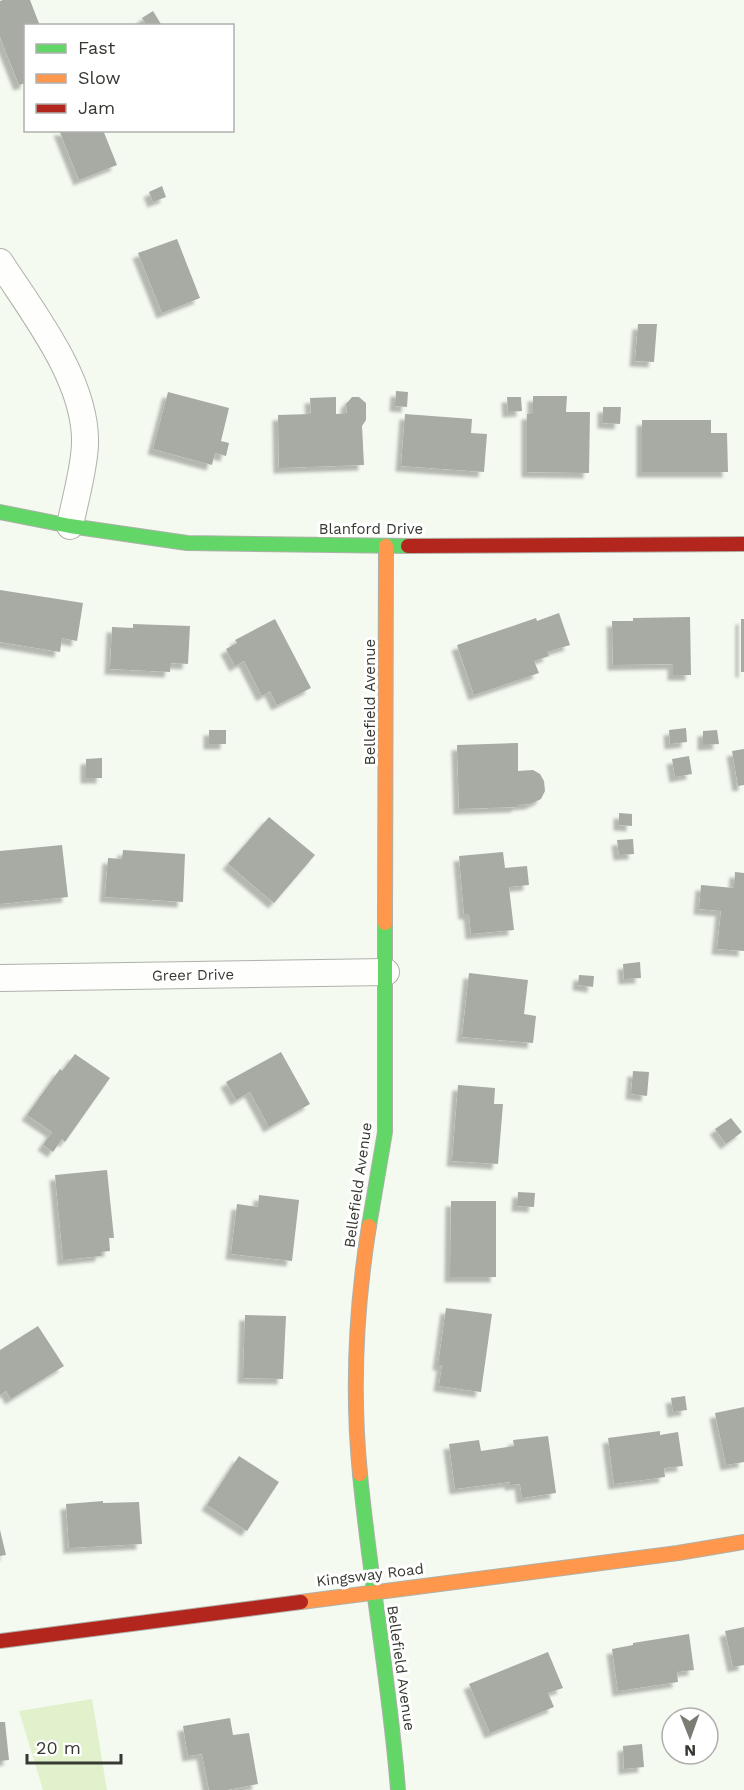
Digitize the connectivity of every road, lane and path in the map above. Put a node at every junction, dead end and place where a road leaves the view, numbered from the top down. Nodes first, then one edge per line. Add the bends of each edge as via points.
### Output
1 (0, 262) edge
2 (0, 512) edge
3 (70, 526) junction
4 (744, 544) edge
5 (386, 546) junction
6 (386, 972) junction
7 (0, 978) edge
8 (744, 1542) edge
9 (374, 1591) junction
10 (0, 1641) edge
11 (398, 1790) edge

1 - 3 street via 62,359 79,402 85,443
2 - 3 street, Blanford Drive
3 - 5 street, Blanford Drive via 187,543
4 - 5 street, Blanford Drive
5 - 6 street, Bellefield Avenue
6 - 7 street, Greer Drive
6 - 9 street, Bellefield Avenue via 385,1132 362,1277 357,1389 358,1453
8 - 9 street, Kingsway Road
9 - 10 street, Kingsway Road
9 - 11 street, Bellefield Avenue

